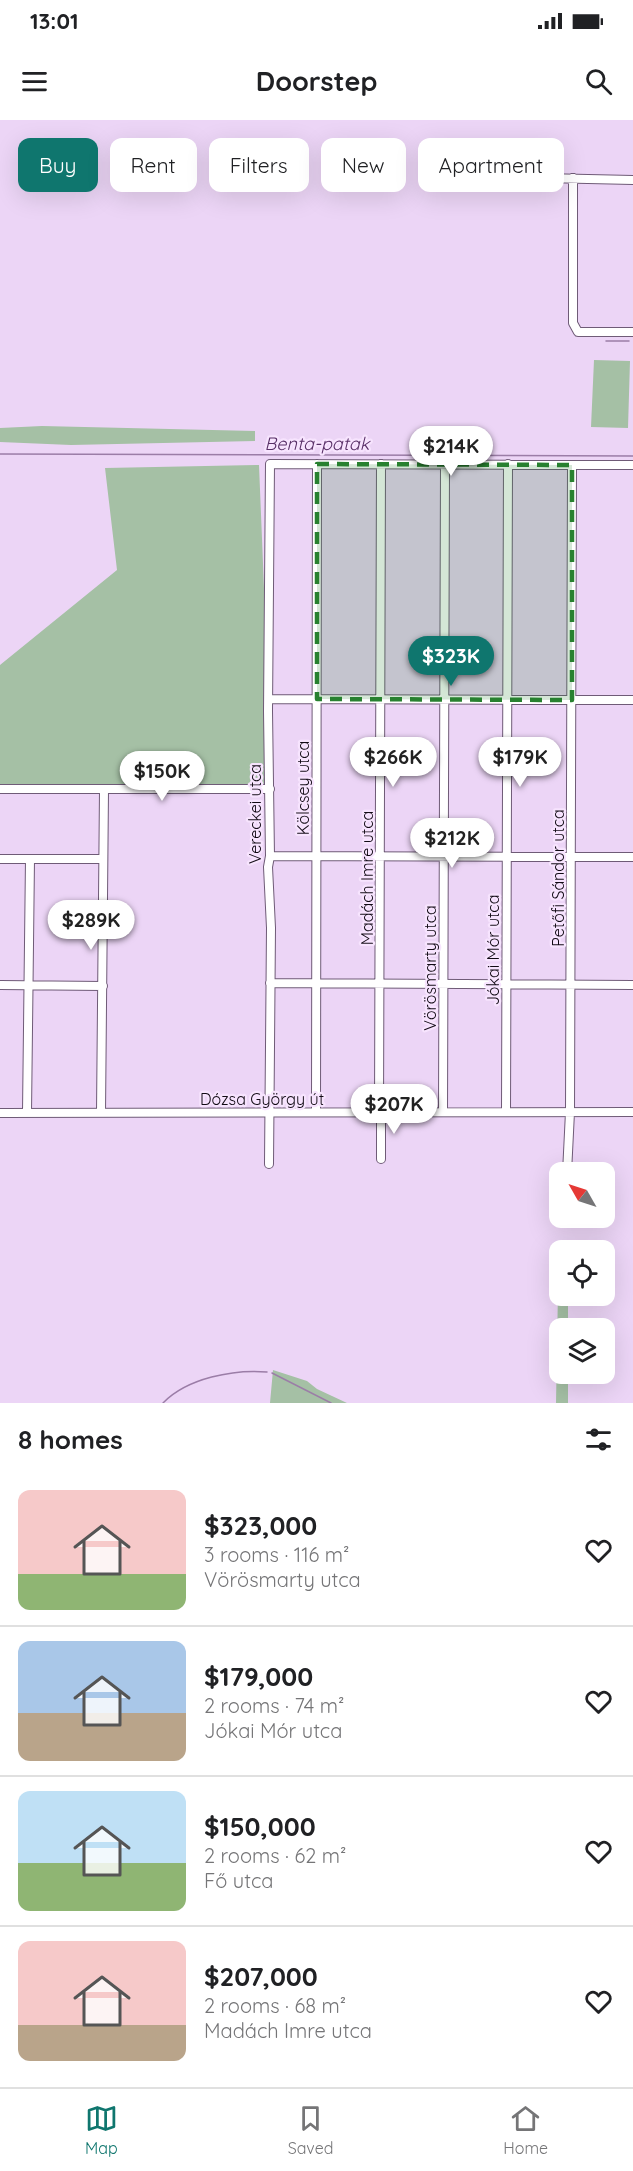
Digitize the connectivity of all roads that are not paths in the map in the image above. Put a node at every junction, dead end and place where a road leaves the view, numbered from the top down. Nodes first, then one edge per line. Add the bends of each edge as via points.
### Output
1 (564, 178) edge
2 (573, 178) junction
3 (633, 180) edge
4 (633, 332) edge
5 (317, 464) junction
6 (381, 464) junction
7 (508, 464) junction
8 (445, 465) junction
9 (572, 465) junction
10 (633, 465) edge
11 (269, 699) junction
12 (317, 699) junction
13 (380, 699) junction
14 (508, 699) junction
15 (444, 700) junction
16 (572, 700) junction
17 (633, 700) edge
18 (0, 789) edge
19 (270, 789) junction
20 (104, 790) junction
21 (270, 856) junction
22 (380, 856) junction
23 (444, 856) junction
24 (507, 856) junction
25 (316, 857) junction
26 (571, 857) junction
27 (633, 857) edge
28 (0, 859) edge
29 (30, 859) junction
30 (104, 859) junction
31 (270, 983) junction
32 (316, 984) junction
33 (380, 984) junction
34 (443, 984) junction
35 (507, 984) junction
36 (571, 984) junction
37 (0, 985) edge
38 (27, 985) junction
39 (633, 985) edge
40 (103, 986) junction
41 (316, 1112) junction
42 (380, 1112) junction
43 (443, 1112) junction
44 (506, 1112) junction
45 (570, 1112) junction
46 (633, 1112) edge
47 (0, 1113) edge
48 (27, 1113) junction
49 (101, 1113) junction
50 (268, 1113) junction
51 (381, 1159) dead end
52 (568, 1162) edge
53 (269, 1164) dead end

1 - 2 street
2 - 3 street
2 - 4 street via 573,322 578,332
5 - 6 street
5 - 11 street, Vereckei utca via 270,464
5 - 12 street, Kölcsey utca
6 - 8 street
6 - 13 street, Madách Imre utca
7 - 8 street
7 - 9 street
7 - 14 street, Jókai Mór utca
8 - 15 street, Vörösmarty utca
9 - 10 street
9 - 16 street, Petőfi Sándor utca
11 - 12 street
11 - 19 street, Vereckei utca
12 - 13 street
12 - 25 street, Kölcsey utca
13 - 15 street
13 - 22 street, Madách Imre utca
14 - 15 street
14 - 16 street
14 - 24 street, Jókai Mór utca
15 - 23 street, Vörösmarty utca
16 - 17 street
16 - 26 street, Petőfi Sándor utca
18 - 20 street
19 - 20 street
19 - 21 street, Vereckei utca
20 - 30 street
21 - 25 street
21 - 31 street, Vereckei utca
22 - 23 street
22 - 25 street
22 - 33 street, Madách Imre utca
23 - 24 street
23 - 34 street, Vörösmarty utca
24 - 26 street
24 - 35 street, Jókai Mór utca
25 - 32 street, Kölcsey utca
26 - 27 street
26 - 36 street, Petőfi Sándor utca
28 - 29 street
29 - 30 street
29 - 38 street
30 - 40 street
31 - 32 street
31 - 50 street, Vereckei utca
32 - 33 street
32 - 41 street, Kölcsey utca
33 - 34 street
33 - 42 street, Madách Imre utca
34 - 35 street
34 - 43 street, Vörösmarty utca
35 - 36 street
35 - 44 street, Jókai Mór utca
36 - 39 street
36 - 45 street, Petőfi Sándor utca
37 - 38 street
38 - 40 street
38 - 48 street
40 - 49 street
41 - 42 street, Dózsa György út
41 - 50 street, Dózsa György út
42 - 43 street, Dózsa György út
42 - 51 street, Madách Imre utca
43 - 44 street, Dózsa György út
44 - 45 street, Dózsa György út
45 - 46 street, Dózsa György út
45 - 52 street, Petőfi Sándor utca
47 - 48 street, Dózsa György út
48 - 49 street, Dózsa György út
49 - 50 street, Dózsa György út
50 - 53 street, Vereckei utca

